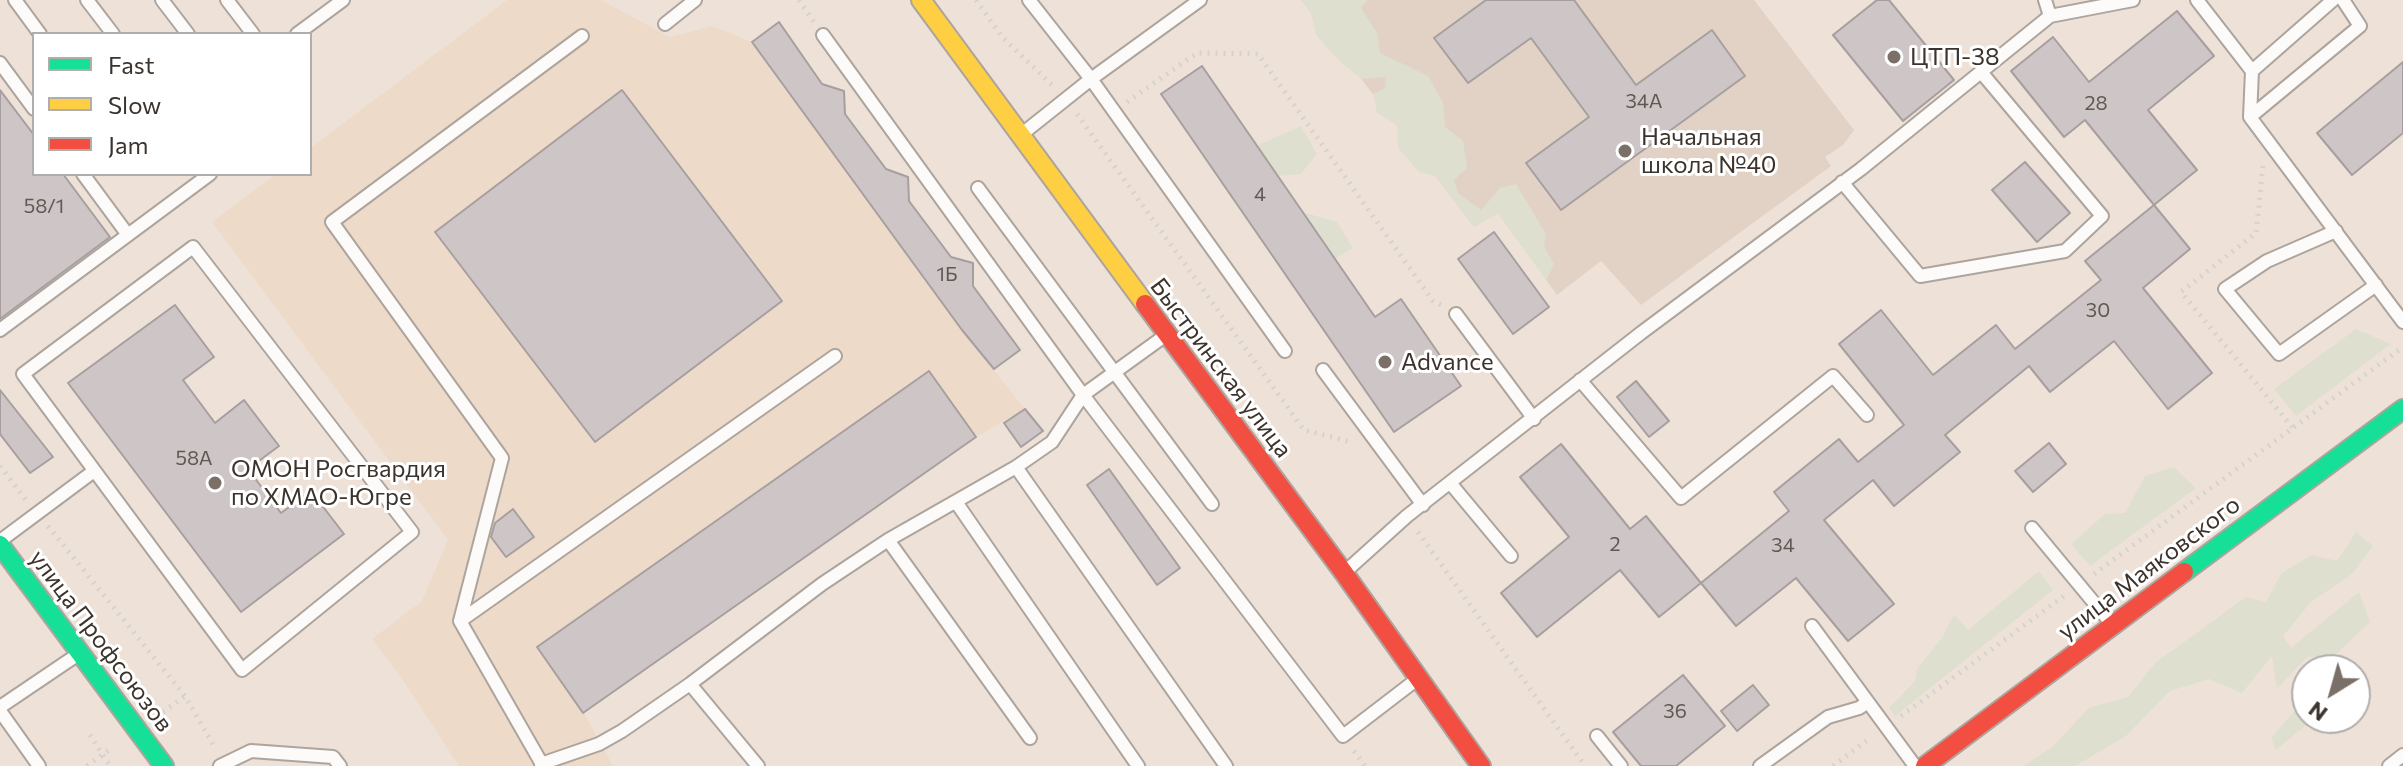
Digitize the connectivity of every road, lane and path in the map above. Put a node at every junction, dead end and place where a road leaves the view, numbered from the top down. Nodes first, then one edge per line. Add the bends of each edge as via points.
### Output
1 (15, 0) edge
2 (87, 0) edge
3 (162, 0) edge
4 (227, 0) edge
5 (343, 0) edge
6 (695, 0) edge
7 (921, 0) edge
8 (976, 0) edge
9 (1029, 0) edge
10 (1200, 0) edge
11 (2045, 0) edge
12 (2133, 0) edge
13 (2197, 0) edge
14 (2333, 0) edge
15 (2343, 0) edge
16 (2050, 16) junction
17 (665, 24) dead end
18 (39, 32) edge
19 (111, 32) edge
20 (186, 32) edge
21 (251, 32) edge
22 (300, 32) edge
23 (823, 35) dead end
24 (582, 36) dead end
25 (0, 63) edge
26 (2252, 71) junction
27 (1981, 72) junction
28 (1091, 79) junction
29 (1067, 99) junction
30 (32, 106) edge
31 (1114, 111) junction
32 (2250, 117) junction
33 (1020, 136) junction
34 (84, 176) edge
35 (207, 176) edge
36 (1842, 182) junction
37 (978, 188) dead end
38 (2336, 231) junction
39 (128, 235) junction
40 (2376, 285) junction
41 (1456, 314) joint
42 (2401, 316) edge
43 (0, 330) edge
44 (1167, 335) junction
45 (2403, 347) edge
46 (1285, 351) dead end
47 (835, 356) dead end
48 (1323, 370) dead end
49 (1115, 372) junction
50 (1580, 380) junction
51 (1083, 395) junction
52 (2403, 409) edge
53 (1867, 415) dead end
54 (1534, 419) junction
55 (1344, 431) dead end
56 (0, 466) edge
57 (1016, 467) junction
58 (94, 471) junction
59 (1451, 484) junction
60 (956, 502) junction
61 (1212, 504) dead end
62 (1423, 505) junction
63 (37, 513) junction
64 (1407, 516) junction
65 (2032, 528) dead end
66 (888, 540) junction
67 (0, 543) edge
68 (1511, 556) dead end
69 (1344, 573) junction
70 (2079, 585) junction
71 (460, 621) junction
72 (2112, 624) junction
73 (1812, 626) dead end
74 (80, 653) junction
75 (1419, 678) junction
76 (690, 684) junction
77 (1868, 702) junction
78 (0, 709) edge
79 (1886, 726) junction
80 (90, 735) dead end
81 (1597, 736) dead end
82 (1030, 738) dead end
83 (2403, 755) edge
84 (222, 765) edge
85 (542, 765) edge
86 (39, 766) edge
87 (110, 766) edge
88 (164, 766) edge
89 (340, 766) edge
90 (758, 766) edge
91 (1138, 766) edge
92 (1226, 766) edge
93 (1481, 766) edge
94 (1585, 766) edge
95 (1621, 766) edge
96 (1760, 766) edge
97 (1833, 766) edge
98 (1915, 766) edge
99 (1925, 766) edge
100 (2389, 766) edge

1 - 18 lane
2 - 19 lane
3 - 20 lane
4 - 21 lane
5 - 22 lane
6 - 17 lane
7 - 33 main road, Быстринская улица
8 - 29 path via 1002,37
9 - 28 lane
10 - 28 lane
11 - 16 lane
12 - 16 lane
13 - 26 lane
14 - 26 lane
15 - 32 lane via 2360,26
16 - 27 lane
23 - 51 lane
24 - 71 lane via 332,222 502,458
25 - 30 lane
26 - 32 lane
27 - 36 lane
27 - 36 lane via 2102,216 2065,251 1920,276
28 - 29 lane
28 - 31 lane
29 - 33 lane
29 - 55 path via 1304,430 1352,443
31 - 41 path via 1197,53 1258,54 1433,301
31 - 46 lane
32 - 38 lane
33 - 44 main road, Быстринская улица
34 - 39 lane
35 - 39 lane
36 - 50 lane
37 - 49 lane
38 - 40 lane
38 - 40 lane via 2267,261 2225,289 2279,354
39 - 43 lane
40 - 42 lane
41 - 54 lane
44 - 49 lane
44 - 69 main road, Быстринская улица
45 - 70 path
47 - 71 lane
48 - 62 lane
49 - 51 lane
49 - 61 lane
50 - 53 lane via 1681,498 1833,376
50 - 54 lane
51 - 57 lane via 1052,442
51 - 75 lane via 1343,736
52 - 72 main road, улица Маяковского
54 - 59 lane
56 - 63 path
57 - 60 lane
57 - 92 lane
58 - 58 lane via 242,670 412,532 193,247 23,374
58 - 63 lane
59 - 62 lane
59 - 68 lane
60 - 66 lane
60 - 91 lane
62 - 64 lane
63 - 67 lane
63 - 84 path via 185,696
64 - 69 lane
64 - 94 path
65 - 70 lane
66 - 76 lane
66 - 82 lane
67 - 74 main road, улица Профсоюзов
69 - 75 main road, Быстринская улица
70 - 72 lane
70 - 79 path
71 - 85 lane
72 - 99 main road, улица Маяковского
73 - 77 lane
74 - 78 lane
74 - 88 main road, улица Профсоюзов
75 - 93 main road, Быстринская улица
76 - 85 lane via 611,738
76 - 90 lane
77 - 79 lane
77 - 96 lane via 1828,717
78 - 86 lane
79 - 97 path
79 - 98 lane
80 - 87 path
81 - 95 lane
83 - 100 lane
84 - 89 lane via 251,751 333,757

